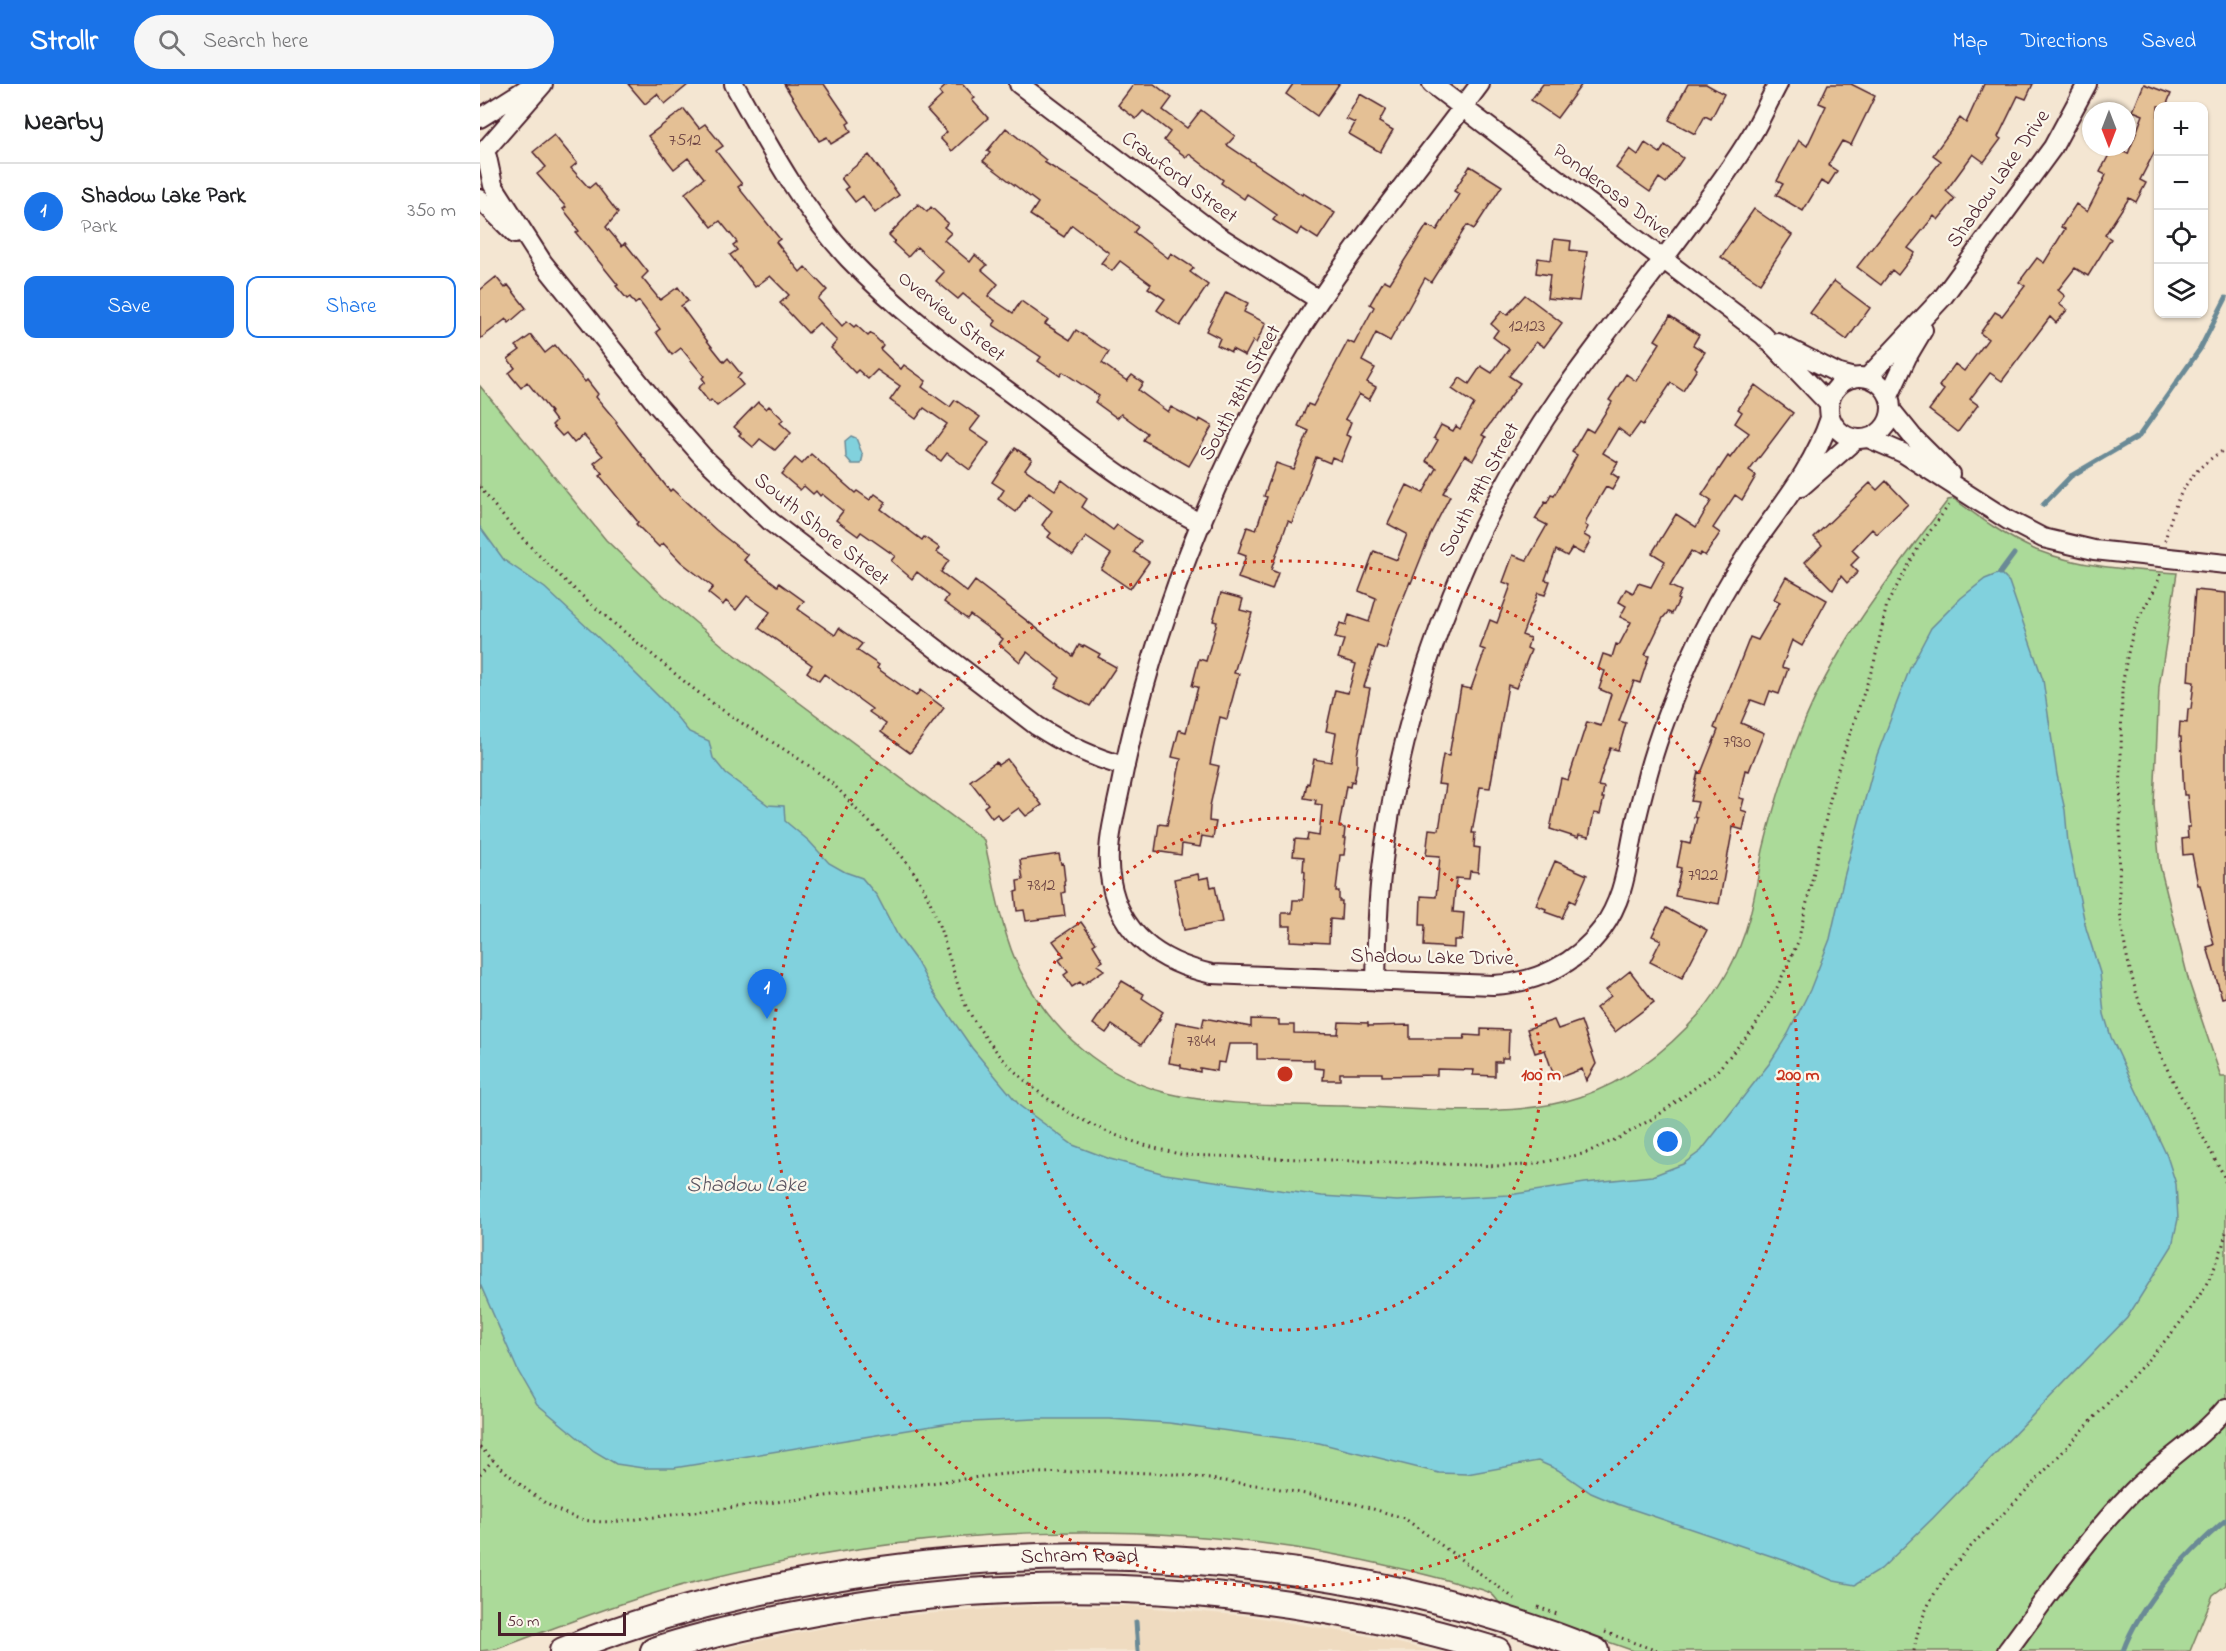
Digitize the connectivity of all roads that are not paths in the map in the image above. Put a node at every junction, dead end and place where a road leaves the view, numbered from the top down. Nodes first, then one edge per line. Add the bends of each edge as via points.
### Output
1 (534, 84) edge
2 (543, 84) edge
3 (734, 84) edge
4 (1019, 84) edge
5 (1432, 84) edge
6 (1480, 84) edge
7 (1778, 84) edge
8 (2087, 84) edge
9 (1463, 108) junction
10 (480, 118) edge
11 (483, 152) edge
12 (480, 199) edge
13 (1664, 259) junction
14 (543, 263) junction
15 (1942, 297) junction
16 (1319, 300) junction
17 (1763, 335) junction
18 (1860, 378) junction
19 (1890, 403) junction
20 (1830, 411) junction
21 (1862, 438) junction
22 (1973, 496) junction
23 (1788, 498) junction
24 (1202, 524) junction
25 (2226, 564) edge
26 (1125, 766) junction
27 (1376, 981) junction
28 (2226, 1408) edge
29 (2042, 1604) junction
30 (1598, 1640) edge
31 (563, 1651) edge
32 (654, 1651) edge
33 (1497, 1651) edge
34 (2007, 1651) edge
35 (2023, 1651) edge

1 - 10 street
2 - 11 street
3 - 24 street, Overview Street via 776,160 812,214 884,293 1124,479
4 - 16 street, Crawford Street via 1217,236
5 - 9 street, Ponderosa Drive
6 - 9 street, South 78th Street
7 - 13 street, South 79th Street via 1740,153
8 - 15 street, Shadow Lake Drive via 2053,147
9 - 13 street, Ponderosa Drive
9 - 16 street, South 78th Street
11 - 14 street, South Shore Street via 493,185
12 - 14 street, South Shore Street
13 - 17 street, Ponderosa Drive
13 - 27 street, South 79th Street via 1535,433 1483,526 1446,608 1417,696 1393,799 1381,877
14 - 26 street, South Shore Street via 664,413 771,522 1037,726 1073,748
15 - 18 street, Shadow Lake Drive
15 - 19 street, Shadow Lake Drive via 1907,357
16 - 24 street, South 78th Street via 1249,419
17 - 18 street, Ponderosa Drive via 1839,374
17 - 20 street, Ponderosa Drive
18 - 19 street via 1880,384
18 - 20 street via 1840,384 1831,396
19 - 21 street via 1889,418 1881,430
19 - 22 street via 1912,436
20 - 21 street via 1833,424 1843,434
20 - 23 street, Shadow Lake Drive via 1816,452
21 - 22 street via 1903,453
21 - 23 street, Shadow Lake Drive
22 - 25 street via 2043,538 2094,550 2162,548
23 - 27 street, Shadow Lake Drive via 1730,582 1691,656 1649,771 1620,898 1593,940 1563,965 1514,984
24 - 26 street, South 78th Street via 1156,646
26 - 27 street, Shadow Lake Drive via 1110,846 1110,880 1125,918 1152,950 1173,963 1212,974
28 - 29 street via 2135,1488 2077,1554
29 - 34 street
29 - 35 street
30 - 31 main road, Schram Road via 1550,1634 1456,1605 1366,1585 1222,1563 1042,1556 851,1574 712,1601
32 - 33 main road, Schram Road via 778,1619 902,1598 1016,1589 1113,1587 1226,1596 1342,1612

